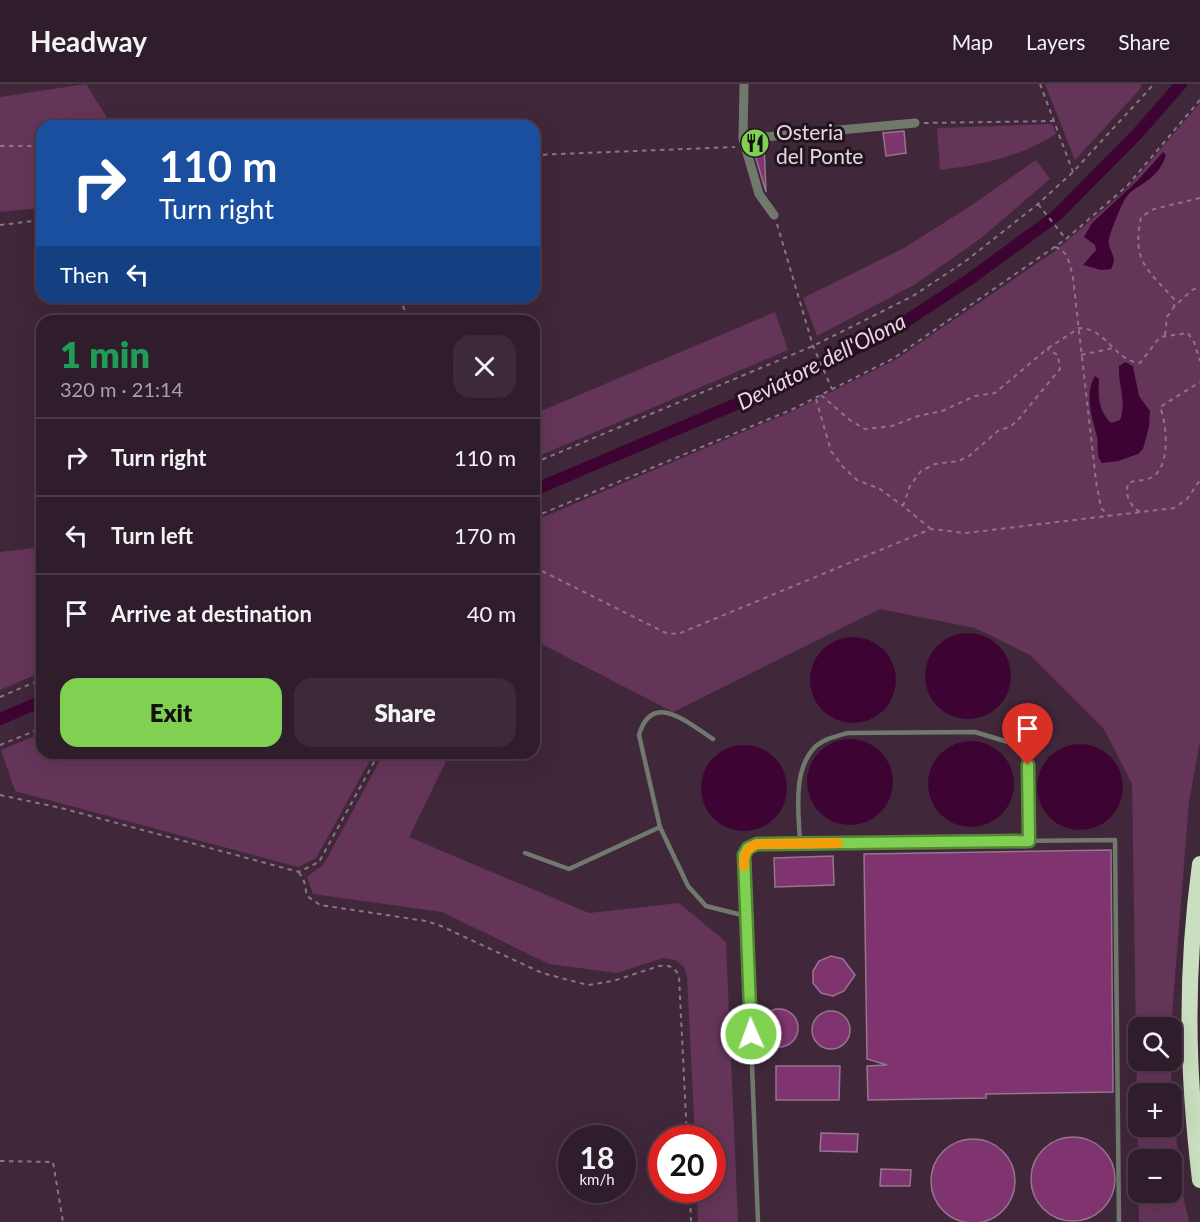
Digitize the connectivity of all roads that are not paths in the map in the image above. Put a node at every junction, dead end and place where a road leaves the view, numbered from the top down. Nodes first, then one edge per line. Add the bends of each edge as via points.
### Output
1 (744, 84) edge
2 (915, 123) road end
3 (744, 143) junction
4 (774, 215) road end
5 (713, 739) dead end
6 (660, 827) junction
7 (1029, 841) junction
8 (800, 844) junction
9 (525, 853) dead end
10 (1200, 864) edge
11 (746, 916) junction
12 (1200, 1180) edge
13 (758, 1222) edge
14 (1119, 1222) edge

1 - 3 street
2 - 3 street
3 - 4 street via 759,195
5 - 6 lane via 677,716 658,711 643,722 639,735
6 - 9 lane via 569,869
6 - 11 lane via 696,897 706,906
7 - 8 lane
7 - 8 lane via 1028,765 1020,751 1008,742 975,732 860,732 830,738 814,748 804,765 799,784
7 - 14 lane via 1115,840
8 - 11 lane via 757,844 748,848 744,855
10 - 12 highway via 1188,990 1188,1046
11 - 13 lane

